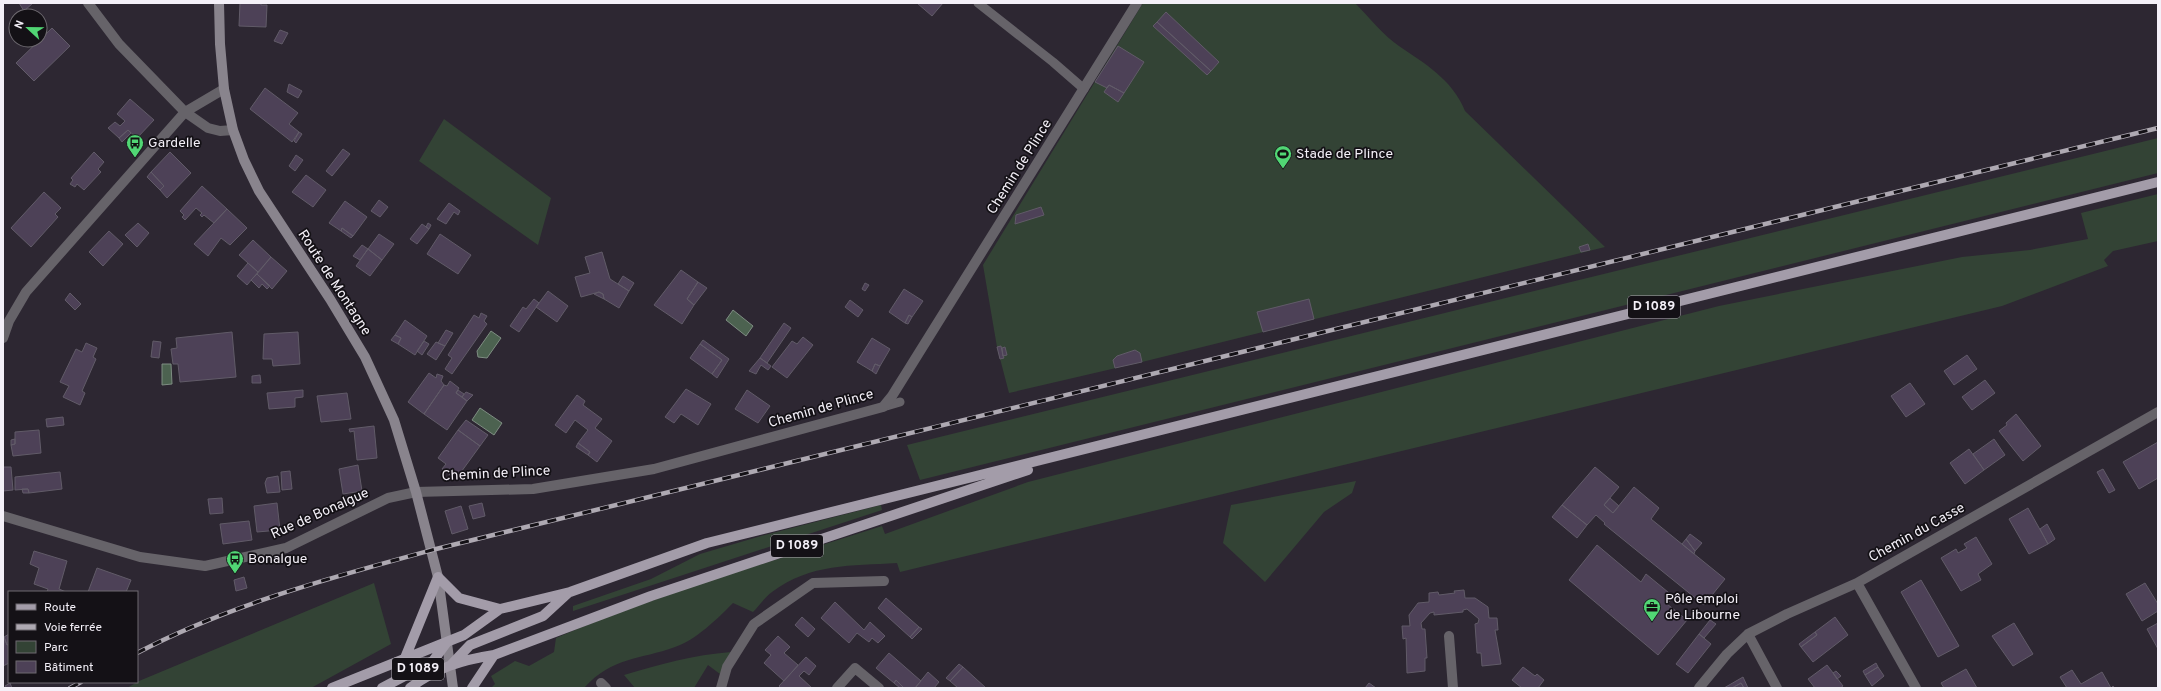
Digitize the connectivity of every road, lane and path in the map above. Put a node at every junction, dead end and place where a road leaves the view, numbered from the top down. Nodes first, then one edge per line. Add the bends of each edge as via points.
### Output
1 (88, 3) edge
2 (219, 3) edge
3 (978, 3) edge
4 (1137, 3) edge
5 (224, 89) junction
6 (1084, 89) junction
7 (185, 112) junction
8 (233, 130) junction
9 (2158, 182) edge
10 (3, 338) edge
11 (900, 402) dead end
12 (883, 407) junction
13 (2158, 412) edge
14 (1104, 445) junction
15 (416, 492) junction
16 (3, 516) edge
17 (438, 577) junction
18 (884, 581) dead end
19 (1857, 583) junction
20 (570, 592) junction
21 (500, 609) junction
22 (1748, 634) junction
23 (1450, 636) dead end
24 (447, 642) junction
25 (494, 655) junction
26 (405, 658) junction
27 (450, 666) junction
28 (332, 688) edge
29 (382, 688) edge
30 (410, 688) edge
31 (453, 688) edge
32 (472, 688) edge
33 (721, 688) edge
34 (837, 688) edge
35 (879, 688) edge
36 (1453, 688) edge
37 (1699, 688) edge
38 (1777, 688) edge
39 (1916, 688) edge

1 - 7 street via 119,44
2 - 5 main road, Route de Montagne
3 - 6 lane
4 - 6 street, Chemin de Plince
5 - 7 street
5 - 8 main road, Route de Montagne
6 - 12 street, Chemin de Plince via 938,329
7 - 8 street via 208,128 220,131
7 - 10 street via 26,292 9,321
8 - 15 main road, Route de Montagne via 258,191 330,299 365,357 394,420
9 - 14 main road, D 1089
11 - 12 lane
12 - 15 street, Chemin de Plince via 654,469 533,489
13 - 19 street, Chemin du Casse
14 - 20 main road, D 1089 via 707,543
14 - 25 main road, D 1089 via 771,554
15 - 16 street, Rue de Bonalgue via 388,498 286,548 205,566 140,557
15 - 17 main road, Route de Montagne
17 - 21 main road via 459,598
17 - 24 main road, Route de Montagne
17 - 26 main road
18 - 33 street via 813,583 754,624 727,666
19 - 22 street, Chemin du Casse via 1786,614
19 - 39 street
20 - 21 main road, D 1089
20 - 27 main road, D 1089 via 543,616 470,645
21 - 24 main road, D 1089 via 474,629
22 - 37 street, Chemin du Casse via 1727,654
22 - 38 street
23 - 36 street
24 - 26 main road, D 1089
24 - 27 main road, Route de Montagne
24 - 29 main road, D 1089 via 433,661
25 - 27 main road, D 1089
25 - 32 main road
26 - 28 main road, D 1089
27 - 30 main road, D 1089 via 429,674
27 - 31 main road, Route de Montagne
34 - 35 street via 855,668

